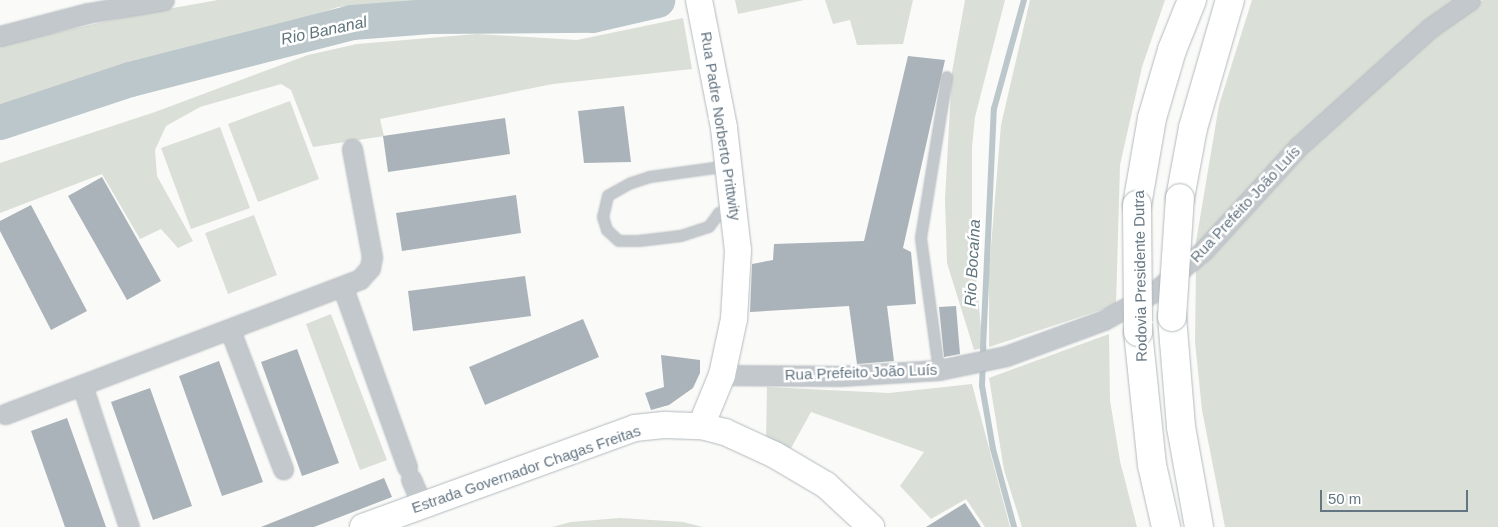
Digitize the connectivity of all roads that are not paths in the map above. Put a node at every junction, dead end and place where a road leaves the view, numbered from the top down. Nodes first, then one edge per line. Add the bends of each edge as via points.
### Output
1 (164, 0) edge
2 (1192, 0) edge
3 (1230, 0) edge
4 (1470, 0) edge
5 (87, 7) edge
6 (701, 8) edge
7 (0, 36) edge
8 (947, 77) dead end
9 (352, 149) dead end
10 (730, 166) junction
11 (735, 208) junction
12 (343, 288) junction
13 (230, 330) junction
14 (939, 370) junction
15 (722, 375) junction
16 (82, 385) junction
17 (5, 414) dead end
18 (701, 426) junction
19 (283, 469) dead end
20 (422, 504) junction
21 (129, 527) edge
22 (363, 527) edge
23 (871, 527) edge
24 (1166, 527) edge
25 (1199, 527) edge

1 - 5 street
2 - 24 highway, Rodovia Presidente Dutra, bridge via 1172,50 1152,118 1137,205 1138,332 1152,466
3 - 25 highway, bridge via 1193,128 1180,198 1172,317 1181,427
4 - 14 street, Rua Prefeito João Luís via 1430,28 1299,146 1204,250 1154,292 1104,320 1006,356
5 - 7 street
6 - 10 main road, Rua Padre Norberto Prittwity
8 - 14 lane via 921,238
9 - 12 street via 372,263 366,274
10 - 11 main road, Rua Padre Norberto Prittwity
10 - 11 lane via 631,182 608,196 603,217 607,230 619,241 639,242 703,230 719,213
11 - 15 main road, Rua Padre Norberto Prittwity via 738,275 734,319
12 - 13 street
12 - 20 street
13 - 16 street
13 - 19 street
14 - 15 street, Rua Prefeito João Luís via 855,375
15 - 18 main road, Rua Padre Norberto Prittwity
16 - 17 street
16 - 21 street
18 - 20 main road, Estrada Governador Chagas Freitas via 635,428
18 - 23 main road, Estrada Governador Chagas Freitas via 738,437 807,473 846,501
20 - 22 main road, Estrada Governador Chagas Freitas

